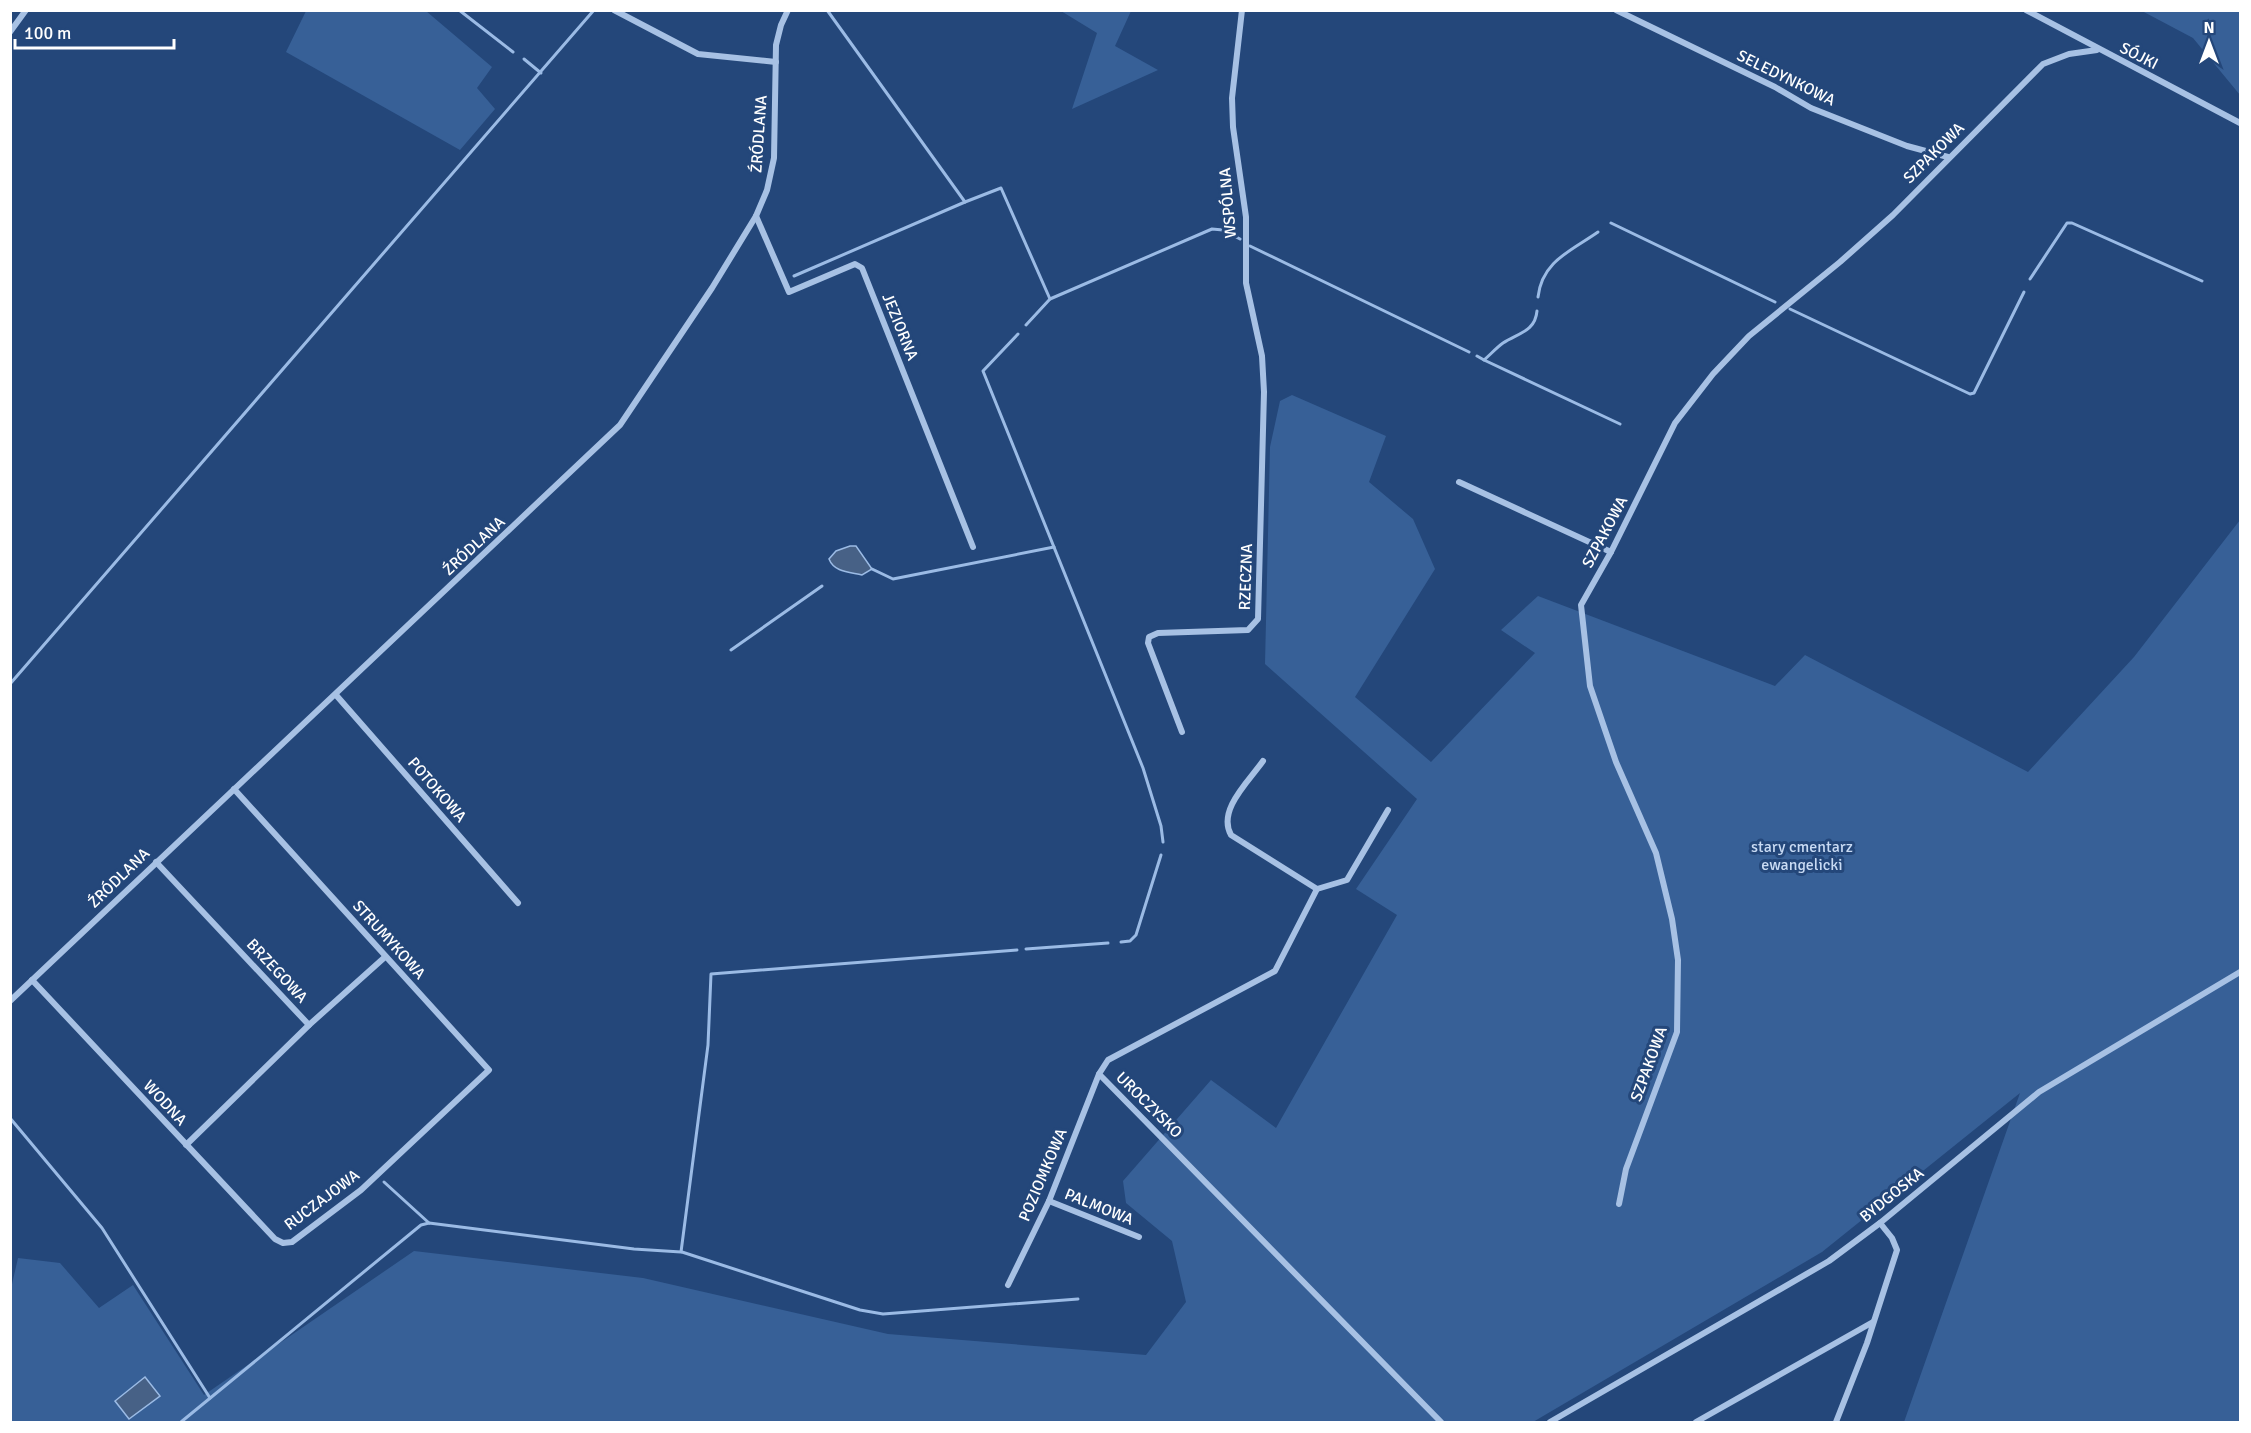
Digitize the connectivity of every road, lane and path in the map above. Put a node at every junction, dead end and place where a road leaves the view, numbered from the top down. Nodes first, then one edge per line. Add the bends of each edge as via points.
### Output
1 (26, 10) edge
2 (614, 10) edge
3 (789, 10) edge
4 (1242, 10) edge
5 (1616, 10) edge
6 (2026, 10) edge
7 (10, 32) edge
8 (2097, 50) junction
9 (776, 62) junction
10 (2241, 123) edge
11 (1948, 157) junction
12 (756, 216) junction
13 (1264, 392) joint
14 (1459, 482) dead end
15 (973, 547) dead end
16 (1611, 552) junction
17 (336, 695) junction
18 (1182, 732) dead end
19 (1263, 761) dead end
20 (234, 789) junction
21 (1388, 810) dead end
22 (156, 862) junction
23 (1317, 889) junction
24 (518, 903) dead end
25 (385, 957) junction
26 (2241, 972) edge
27 (32, 980) junction
28 (10, 1001) edge
29 (309, 1025) junction
30 (1099, 1074) junction
31 (451, 1106) joint
32 (186, 1145) junction
33 (1048, 1201) junction
34 (1619, 1204) dead end
35 (1880, 1222) junction
36 (1139, 1237) dead end
37 (1008, 1285) dead end
38 (1874, 1321) junction
39 (1441, 1422) edge
40 (1550, 1422) edge
41 (1696, 1422) edge
42 (1836, 1422) edge

1 - 7 street
2 - 9 street via 699,54
3 - 9 street, ŹRÓDLANA via 778,33
4 - 13 street, WSPÓLNA via 1232,98 1233,127 1246,216 1246,283 1262,356
5 - 11 street, SELEDYNKOWA via 1811,108 1907,146
6 - 8 street, SÓJKI
8 - 10 street, SÓJKI
8 - 11 street, SZPAKOWA via 2069,54 2043,64
9 - 12 street, ŹRÓDLANA via 773,165
11 - 16 street, SZPAKOWA via 1893,214 1749,336 1713,374 1675,423
12 - 15 street, JEZIORNA via 789,291 855,264 862,268
12 - 17 street, ŹRÓDLANA via 620,425
13 - 18 street, RZECZNA via 1258,618 1248,630 1158,633 1149,637
14 - 16 street
16 - 34 street, SZPAKOWA via 1581,605 1590,686 1616,762 1656,853 1672,919 1678,980 1677,1032 1626,1169
17 - 20 street, ŹRÓDLANA
17 - 24 street, POTOKOWA
19 - 23 street via 1227,811 1227,828 1231,835
20 - 22 street, ŹRÓDLANA
20 - 25 street, STRUMYKOWA
21 - 23 street via 1347,880
22 - 27 street, ŹRÓDLANA
22 - 29 street, BRZEGOWA
23 - 30 street, UROCZYSKO via 1275,971 1108,1059
25 - 29 street, BRZEGOWA
25 - 31 street, STRUMYKOWA via 489,1070
26 - 35 street, BYDGOSKA via 2039,1092
27 - 28 street, ŹRÓDLANA
27 - 32 street, WODNA
29 - 32 street, WODNA
30 - 33 street, POZIOMKOWA
30 - 39 street, UROCZYSKO
31 - 32 street, RUCZAJOWA via 361,1190 292,1242 276,1239
33 - 36 street, PALMOWA
33 - 37 street, POZIOMKOWA
35 - 38 street via 1897,1250
35 - 40 street, BYDGOSKA via 1829,1261
38 - 41 street
38 - 42 street

